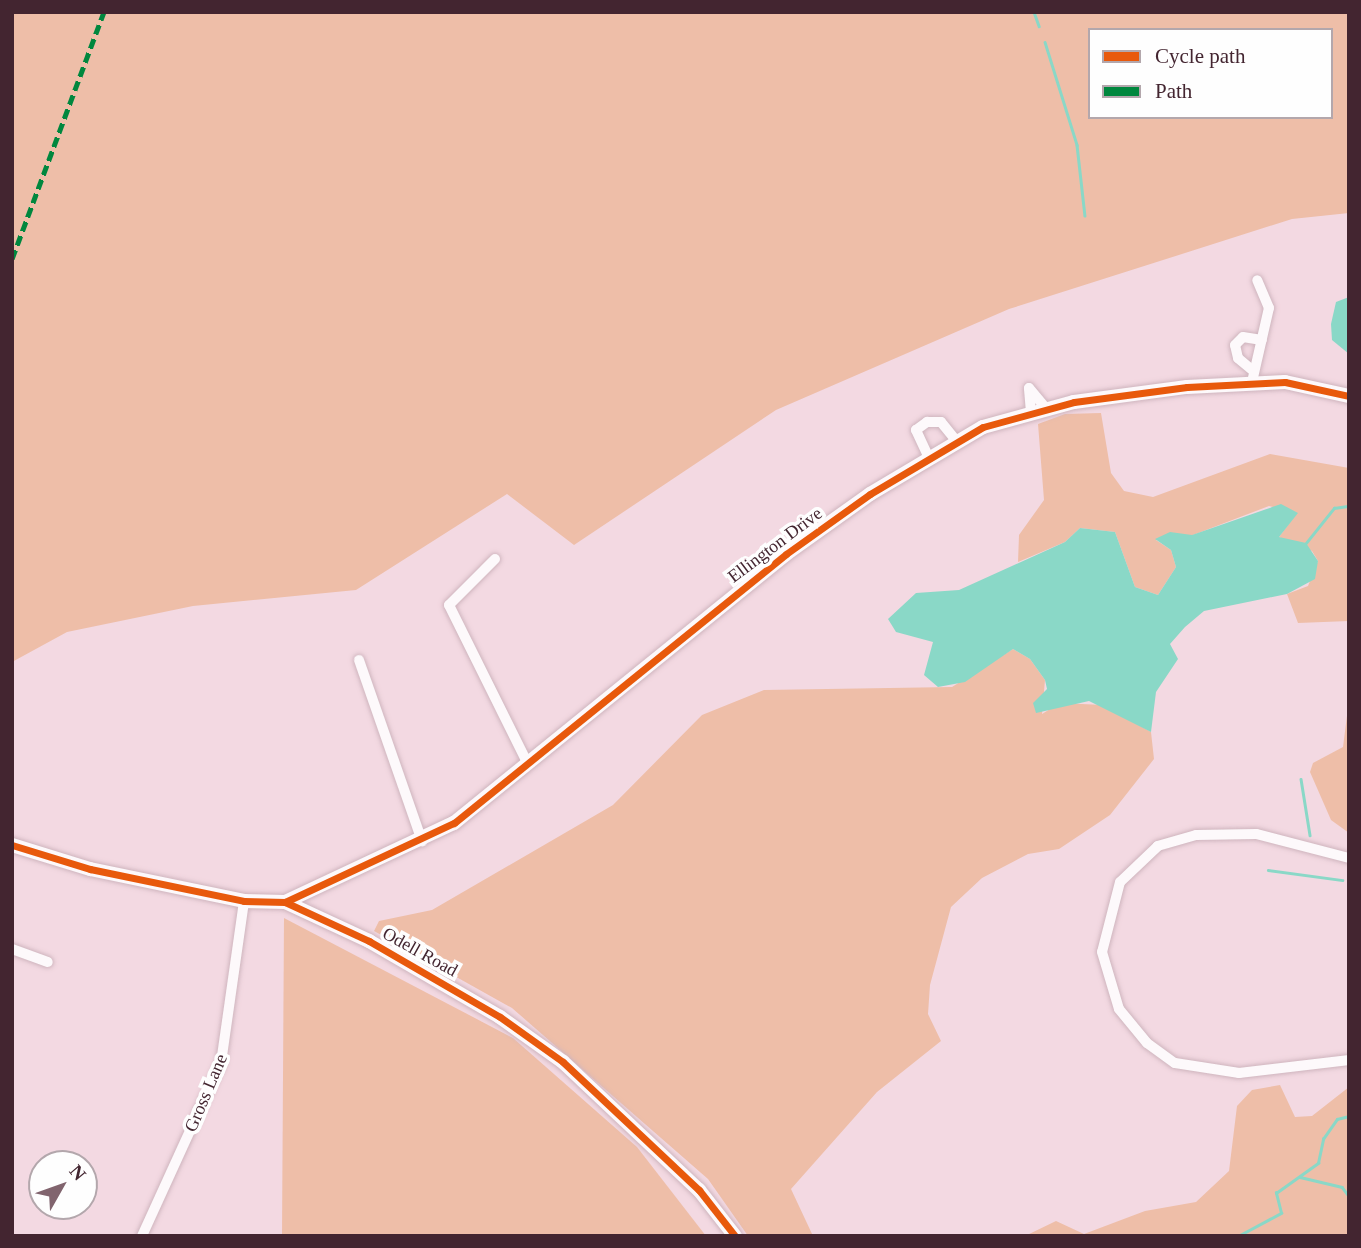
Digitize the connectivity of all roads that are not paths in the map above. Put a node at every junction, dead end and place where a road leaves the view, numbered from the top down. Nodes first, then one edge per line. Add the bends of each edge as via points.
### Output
1 (1257, 280) dead end
2 (1262, 340) junction
3 (1252, 375) junction
4 (1349, 396) edge
5 (957, 442) junction
6 (929, 458) junction
7 (495, 559) dead end
8 (359, 660) dead end
9 (528, 764) junction
10 (422, 841) junction
11 (12, 845) edge
12 (1349, 858) edge
13 (244, 901) junction
14 (285, 902) junction
15 (12, 949) edge
16 (48, 962) dead end
17 (1349, 1060) edge
18 (142, 1236) edge
19 (735, 1236) edge

1 - 2 street via 1269,308
2 - 3 street
2 - 3 street via 1243,337 1235,345 1238,358
3 - 4 street, Ellington Drive
3 - 5 street, Ellington Drive via 1038,410
5 - 6 street, Ellington Drive
5 - 6 street via 940,422 927,422 916,430
6 - 9 street, Ellington Drive via 743,587
7 - 9 street via 449,605
8 - 10 street
9 - 10 street, Ellington Drive
10 - 14 street, Ellington Drive
11 - 13 street, Odell Road via 69,864
12 - 17 street via 1256,834 1196,835 1158,846 1120,882 1102,952 1119,1009 1147,1043 1175,1063 1239,1073
13 - 14 street, Odell Road
13 - 18 street, Gross Lane via 221,1063
14 - 19 street, Odell Road via 405,961 535,1041 659,1152
15 - 16 street

